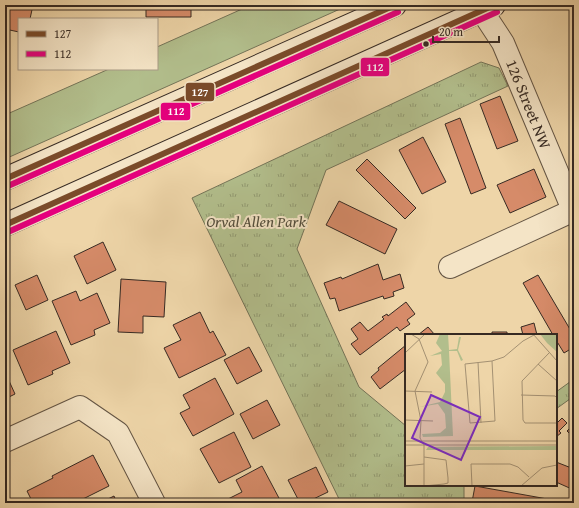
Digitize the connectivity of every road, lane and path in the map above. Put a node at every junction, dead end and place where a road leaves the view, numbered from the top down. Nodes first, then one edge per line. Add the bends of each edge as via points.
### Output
1 (395, 5) edge
2 (483, 7) edge
3 (5, 179) edge
4 (574, 211) edge
5 (5, 225) edge
6 (450, 267) dead end
7 (5, 441) edge
8 (154, 503) edge

1 - 3 main road
2 - 4 main road, 126 Street NW via 503,42
2 - 5 main road
4 - 6 main road, 126 Street NW
7 - 8 main road via 80,407 118,433

